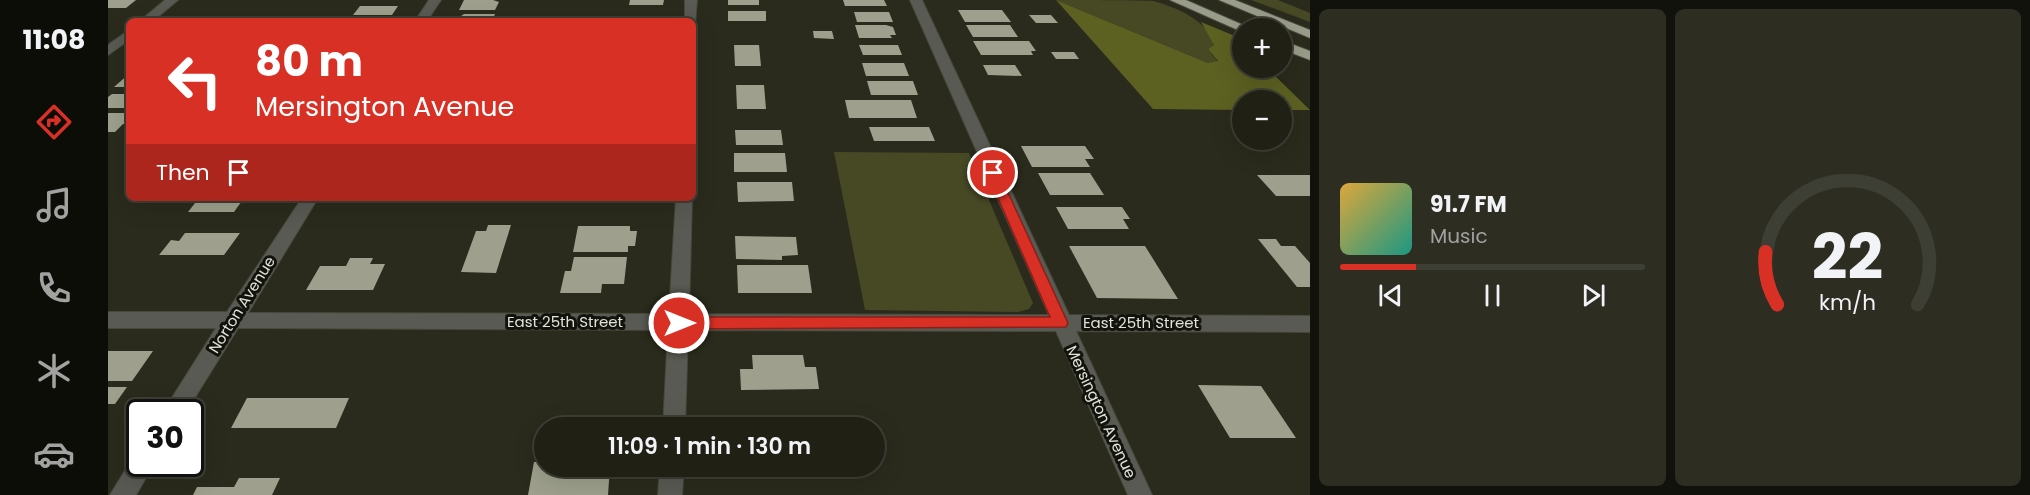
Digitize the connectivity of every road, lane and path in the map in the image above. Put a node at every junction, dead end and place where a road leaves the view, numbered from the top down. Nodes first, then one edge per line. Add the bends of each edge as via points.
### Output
1 (172, 0) edge
2 (435, 0) edge
3 (691, 0) edge
4 (916, 0) edge
5 (1176, 0) edge
6 (1225, 0) edge
7 (150, 18) edge
8 (423, 18) edge
9 (691, 18) edge
10 (1232, 23) edge
11 (1310, 34) edge
12 (126, 36) edge
13 (1292, 49) edge
14 (108, 51) edge
15 (1310, 56) edge
16 (308, 201) edge
17 (684, 201) edge
18 (108, 320) edge
19 (233, 321) junction
20 (679, 323) junction
21 (1060, 323) junction
22 (1310, 324) edge
23 (182, 399) edge
24 (675, 417) edge
25 (134, 477) edge
26 (671, 477) edge
27 (122, 495) edge
28 (670, 495) edge
29 (1140, 495) edge

1 - 7 street
2 - 8 street
3 - 9 street
4 - 21 street, Mersington Avenue
5 - 10 highway
6 - 11 highway
12 - 14 street
13 - 15 highway
16 - 19 street, Norton Avenue
17 - 20 street
18 - 19 street, East 25th Street
19 - 20 street, East 25th Street
19 - 23 street, Norton Avenue
20 - 21 street, East 25th Street
20 - 24 street
21 - 22 street, East 25th Street
21 - 29 street, Mersington Avenue
25 - 27 street
26 - 28 street

